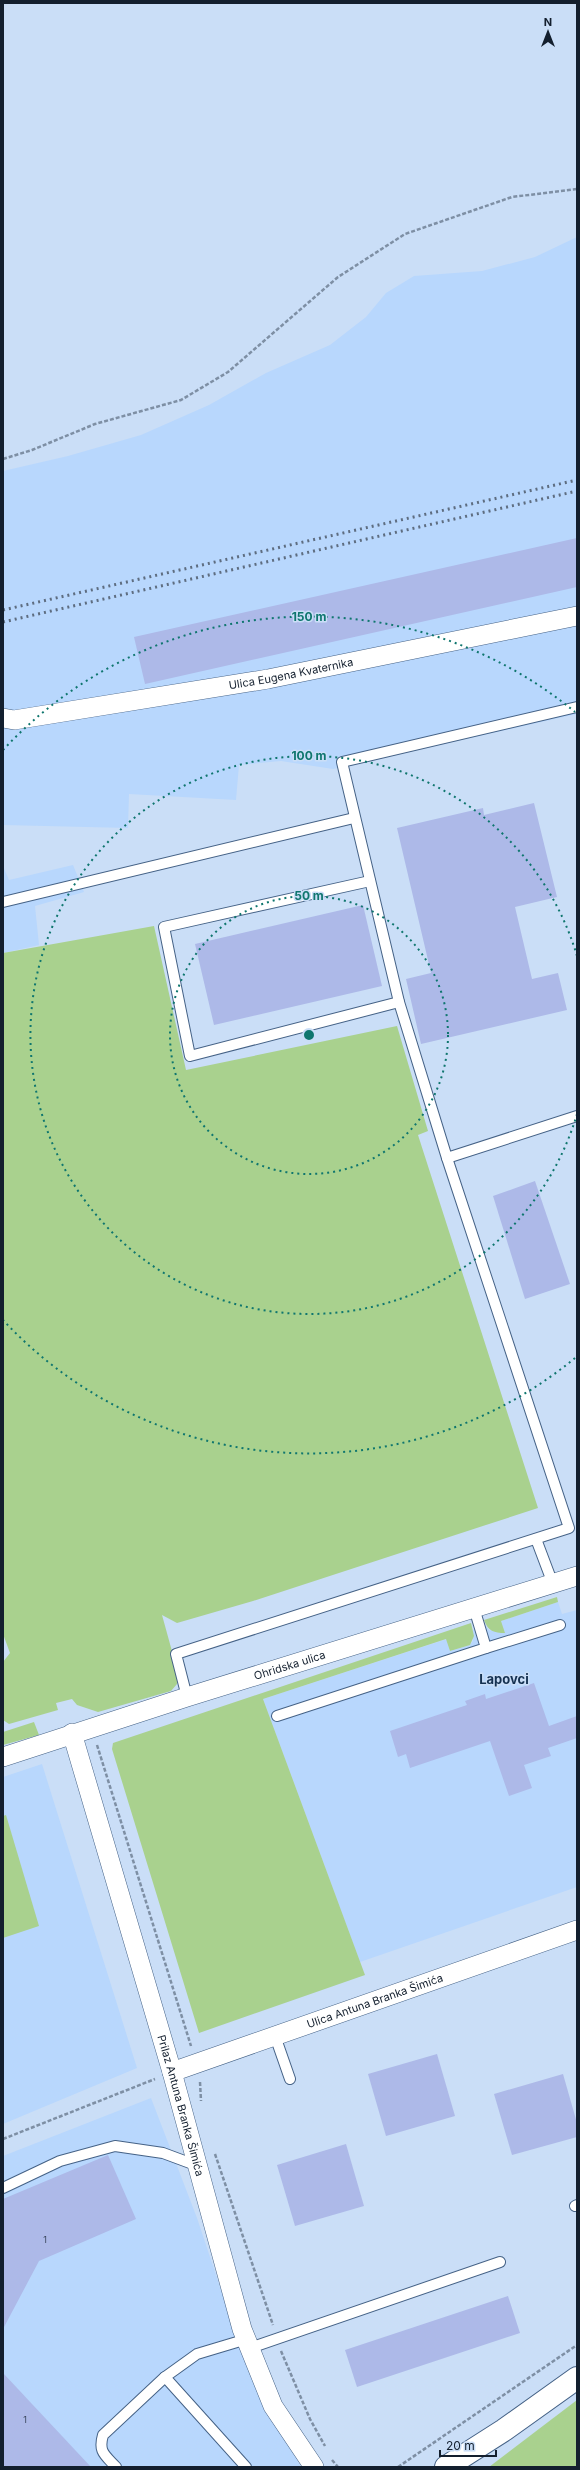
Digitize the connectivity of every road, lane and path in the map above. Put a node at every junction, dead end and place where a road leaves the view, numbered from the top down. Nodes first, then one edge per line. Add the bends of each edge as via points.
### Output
1 (577, 189) edge
2 (3, 459) edge
3 (577, 616) edge
4 (577, 707) edge
5 (3, 718) edge
6 (354, 818) junction
7 (370, 881) junction
8 (3, 902) edge
9 (399, 1002) junction
10 (577, 1116) edge
11 (447, 1158) junction
12 (536, 1539) junction
13 (577, 1576) edge
14 (553, 1584) junction
15 (474, 1608) junction
16 (560, 1625) dead end
17 (486, 1648) junction
18 (187, 1697) junction
19 (277, 1716) dead end
20 (72, 1733) junction
21 (97, 1745) dead end
22 (3, 1757) edge
23 (577, 1930) edge
24 (275, 2036) junction
25 (195, 2064) junction
26 (172, 2072) junction
27 (290, 2079) dead end
28 (201, 2106) dead end
29 (3, 2140) edge
30 (214, 2149) dead end
31 (198, 2166) junction
32 (3, 2188) edge
33 (500, 2262) dead end
34 (277, 2339) junction
35 (248, 2344) junction
36 (577, 2345) edge
37 (166, 2377) junction
38 (577, 2378) edge
39 (116, 2467) edge
40 (246, 2467) edge
41 (314, 2467) edge
42 (338, 2467) edge
43 (398, 2467) edge
44 (446, 2467) edge

1 - 2 path via 512,198 405,234 338,277 228,372 181,400 95,424
3 - 5 street, Ulica Eugena Kvaternika via 268,679 14,720
4 - 6 lane via 342,762
6 - 7 lane
6 - 8 lane
7 - 9 lane
7 - 9 lane via 164,927 190,1056
9 - 11 lane
10 - 11 lane
11 - 12 lane via 569,1528
12 - 14 lane
12 - 18 lane via 176,1654
13 - 14 street, Ohridska ulica
14 - 15 street, Ohridska ulica
15 - 17 lane
15 - 18 street, Ohridska ulica
16 - 17 lane
17 - 19 lane
18 - 20 street, Ohridska ulica
20 - 22 street, Ohridska ulica
20 - 26 street, Prilaz Antuna Branka Šimića
21 - 25 path via 172,1982
23 - 24 street, Ulica Antuna Branka Šimića
24 - 25 street, Ulica Antuna Branka Šimića
24 - 27 lane
25 - 26 street, Ulica Antuna Branka Šimića
25 - 28 path via 200,2080
26 - 29 path
26 - 31 street, Prilaz Antuna Branka Šimića
30 - 34 path
31 - 32 lane via 163,2153 115,2146 60,2161
31 - 35 street, Prilaz Antuna Branka Šimića
33 - 34 lane
34 - 35 lane
34 - 42 path via 310,2419
35 - 37 lane via 197,2354
35 - 41 street, Prilaz Antuna Branka Šimića via 273,2406
36 - 43 path
37 - 39 lane via 103,2435 100,2445 103,2453
37 - 40 lane
38 - 44 main road

